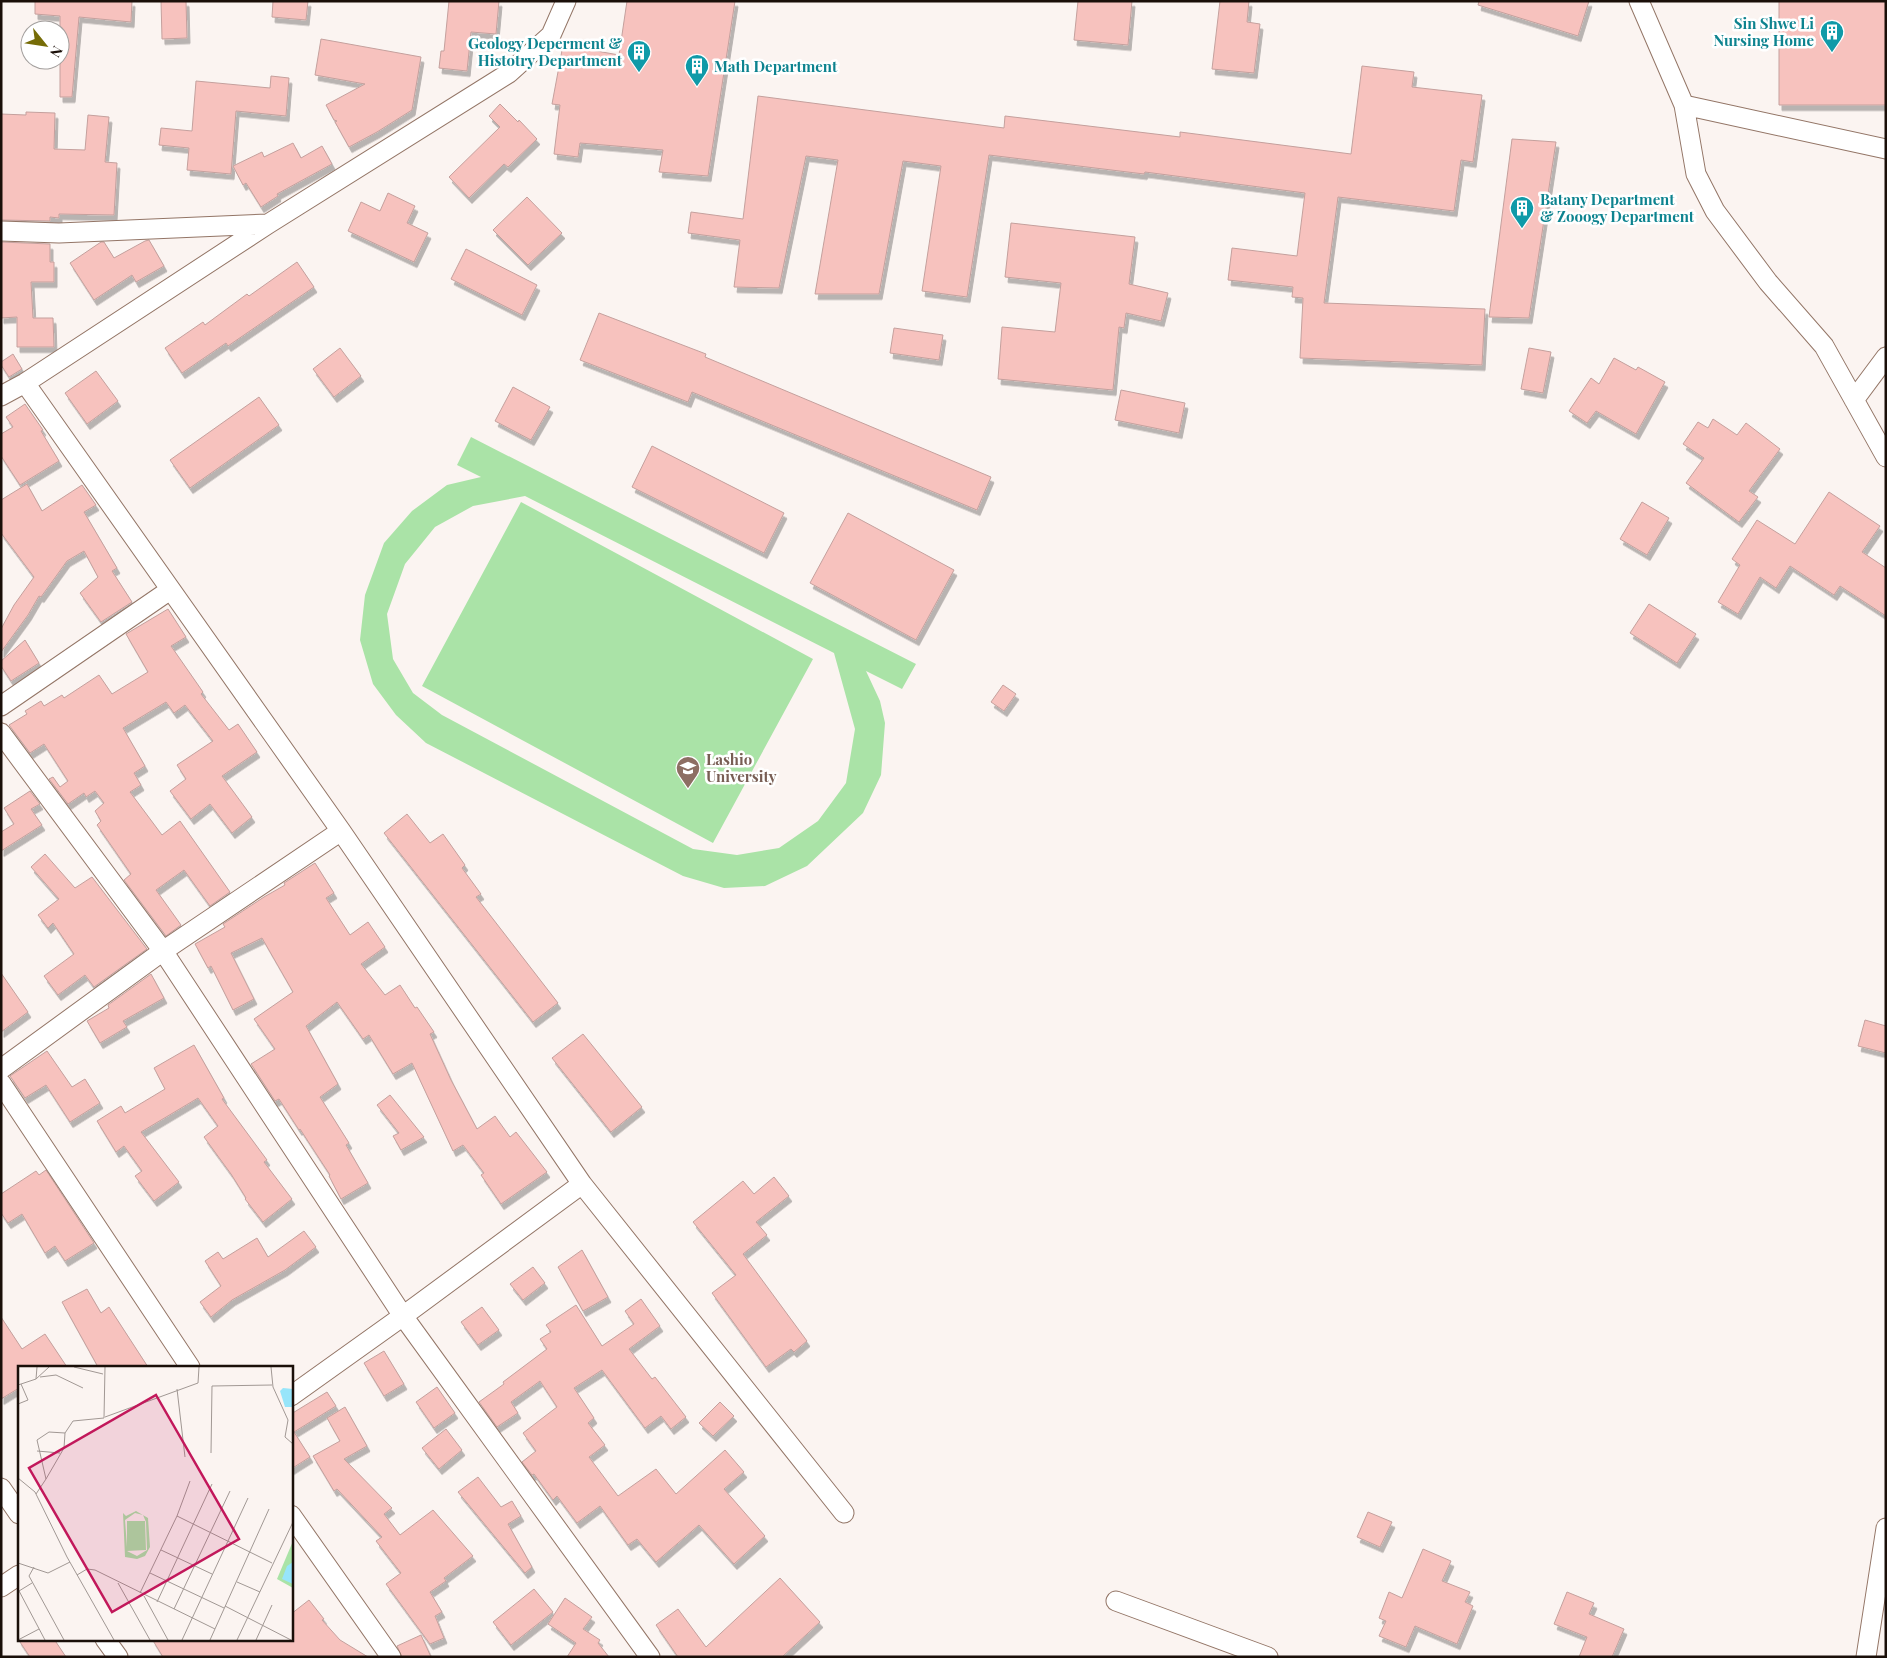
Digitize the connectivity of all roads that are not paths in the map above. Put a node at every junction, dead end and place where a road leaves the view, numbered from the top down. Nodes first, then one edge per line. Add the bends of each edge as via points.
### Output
1 (566, 1) edge
2 (1639, 1) edge
3 (1684, 105) junction
4 (1886, 149) edge
5 (268, 224) junction
6 (1, 231) edge
7 (1886, 357) edge
8 (25, 383) junction
9 (1, 396) edge
10 (1854, 400) junction
11 (1886, 457) edge
12 (170, 590) junction
13 (1, 706) edge
14 (1, 733) edge
15 (341, 831) junction
16 (164, 951) junction
17 (1, 1069) edge
18 (1, 1083) edge
19 (582, 1184) junction
20 (403, 1316) junction
21 (189, 1366) edge
22 (292, 1395) edge
23 (1, 1488) edge
24 (18, 1513) edge
25 (844, 1513) dead end
26 (292, 1516) edge
27 (1886, 1528) edge
28 (18, 1576) edge
29 (1, 1587) edge
30 (1116, 1602) dead end
31 (106, 1640) edge
32 (118, 1657) edge
33 (391, 1657) edge
34 (650, 1657) edge
35 (1268, 1657) edge
36 (1866, 1657) edge

1 - 5 street via 551,35 509,73
2 - 3 street
3 - 4 street
3 - 10 street via 1696,174 1715,211 1768,282 1824,346
5 - 6 street via 60,233
5 - 8 street
7 - 10 street
8 - 9 street
8 - 12 street
10 - 11 street
12 - 13 street
12 - 15 street
14 - 16 street
15 - 16 street
15 - 19 street
16 - 17 street
16 - 20 street
18 - 21 street
19 - 20 street
19 - 25 street
20 - 22 street
20 - 34 street
23 - 24 street
26 - 33 street
27 - 36 street
28 - 29 street
30 - 35 street
31 - 32 street

